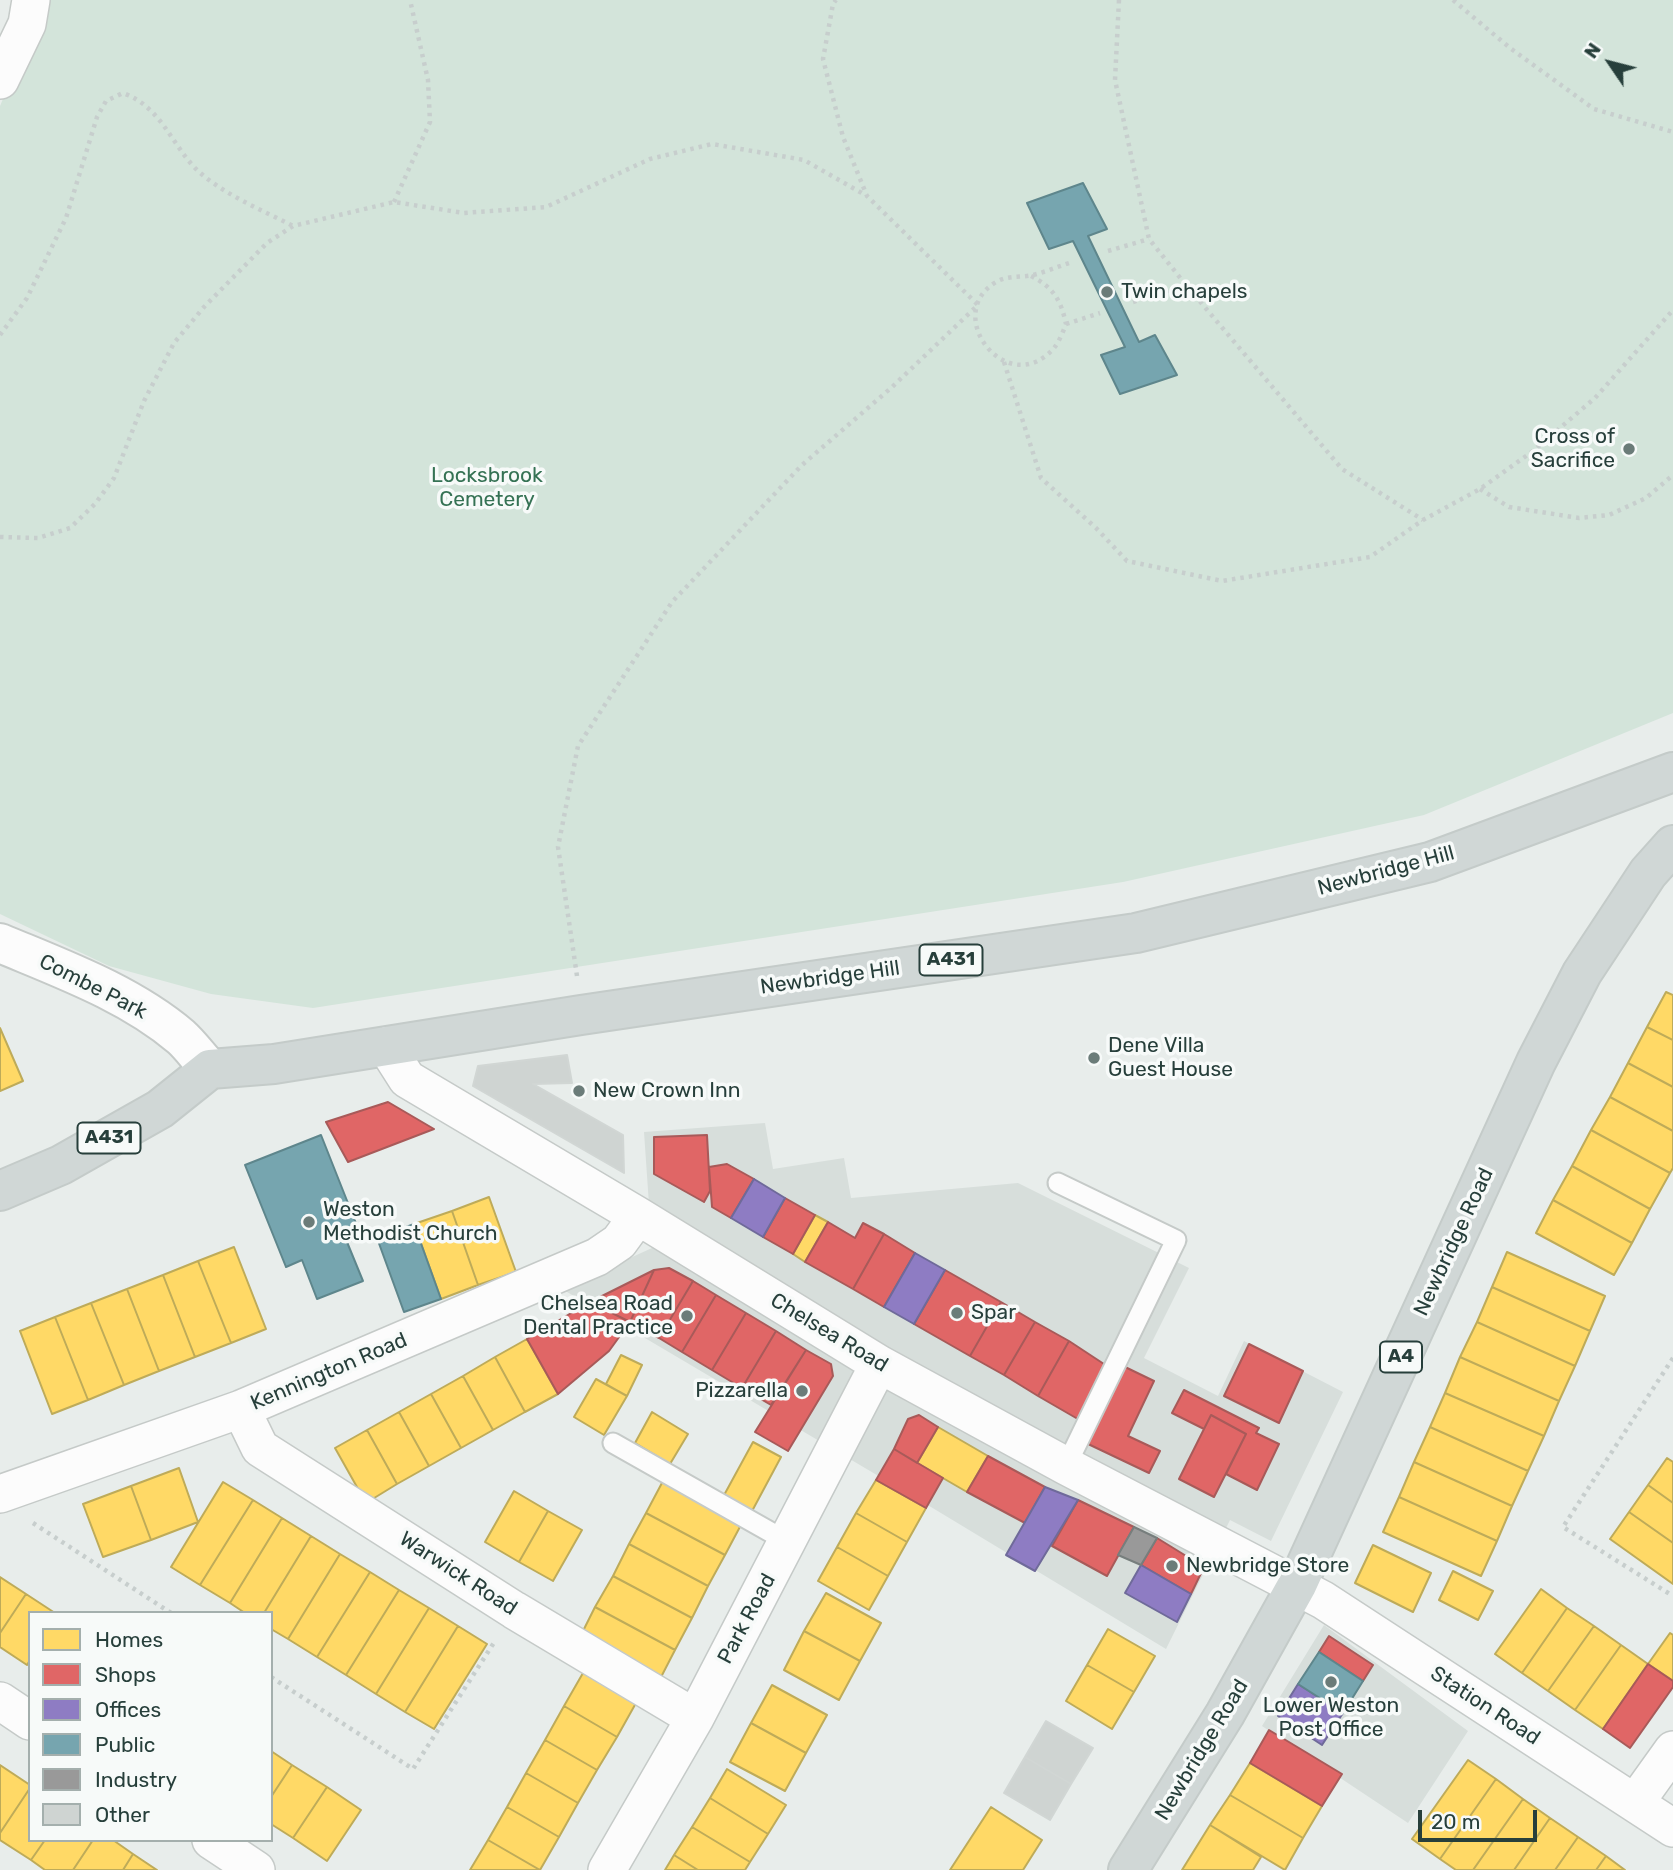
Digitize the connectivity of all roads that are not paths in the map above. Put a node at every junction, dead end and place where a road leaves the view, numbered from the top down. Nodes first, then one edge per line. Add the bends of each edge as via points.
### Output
1 (31, 0) edge
2 (0, 80) edge
3 (1673, 772) edge
4 (1673, 845) edge
5 (0, 943) edge
6 (386, 1046) junction
7 (210, 1069) junction
8 (1058, 1183) dead end
9 (0, 1191) edge
10 (638, 1216) junction
11 (879, 1364) junction
12 (241, 1409) junction
13 (613, 1443) dead end
14 (1066, 1466) junction
15 (11, 1506) edge
16 (788, 1542) junction
17 (1297, 1585) junction
18 (0, 1701) edge
19 (695, 1718) junction
20 (28, 1720) edge
21 (1673, 1749) edge
22 (1635, 1803) junction
23 (1673, 1828) edge
24 (214, 1842) edge
25 (256, 1870) edge
26 (607, 1870) edge
27 (1128, 1870) edge

1 - 2 street via 27,24
3 - 6 main road, Newbridge Hill / A431 via 1430,862 1136,933
4 - 17 main road, Newbridge Road / A4 via 1648,873 1582,973 1536,1062
5 - 7 street, Combe Park via 132,1003 182,1038
6 - 7 main road, Newbridge Hill / A431
6 - 10 street, Chelsea Road via 407,1079
7 - 9 main road, A431 via 160,1109 61,1165
8 - 14 lane via 1176,1240
10 - 11 street, Chelsea Road
10 - 12 street, Kennington Road via 619,1242 597,1258
11 - 14 street, Chelsea Road
11 - 16 street, Park Road
12 - 15 street, Kennington Road
12 - 19 street, Warwick Road via 260,1448 514,1610
13 - 16 lane
14 - 17 street, Chelsea Road
16 - 19 street, Park Road
17 - 22 street, Station Road
17 - 27 main road, Newbridge Road / A4 via 1225,1714
18 - 20 street
19 - 26 street, Park Road
21 - 22 street
22 - 23 street, Station Road
24 - 25 street

